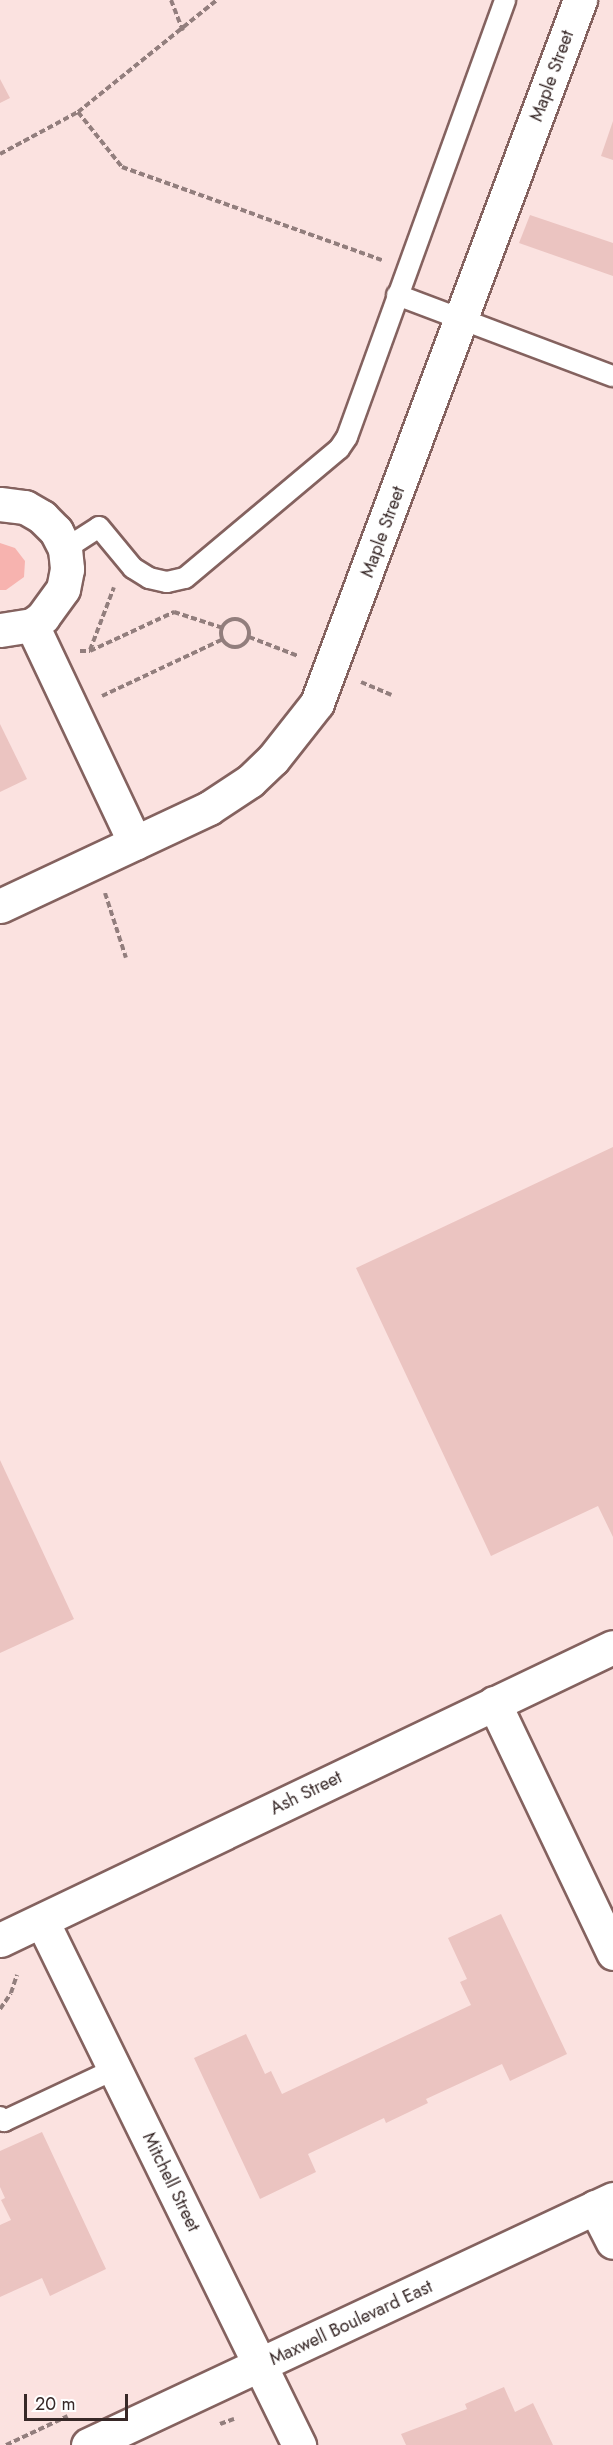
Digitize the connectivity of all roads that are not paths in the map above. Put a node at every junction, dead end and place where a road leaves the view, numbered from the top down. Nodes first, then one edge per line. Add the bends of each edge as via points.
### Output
1 (505, 0) edge
2 (580, 0) edge
3 (397, 295) junction
4 (462, 320) junction
5 (613, 376) edge
6 (0, 504) edge
7 (65, 549) junction
8 (32, 625) junction
9 (0, 630) edge
10 (135, 843) junction
11 (0, 906) edge
12 (613, 1647) edge
13 (494, 1703) junction
14 (42, 1921) junction
15 (0, 1940) edge
16 (613, 1953) edge
17 (115, 2069) junction
18 (0, 2117) edge
19 (604, 2203) edge
20 (613, 2242) edge
21 (261, 2365) junction
22 (88, 2445) edge
23 (299, 2445) edge

1 - 3 lane
2 - 4 street, Maple Street
3 - 4 lane
3 - 7 lane via 339,449 185,578 167,582 149,578 125,558 99,527
4 - 5 lane
4 - 10 street, Maple Street via 317,703 298,730 249,781 208,808
6 - 7 street via 25,507 42,517 56,531
7 - 8 street via 63,589 53,607
8 - 9 street
8 - 10 street
10 - 11 street, Maple Street
12 - 13 street, Ash Street
13 - 14 street, Ash Street
13 - 16 street
14 - 15 street, Ash Street
14 - 17 street, Mitchell Street
17 - 18 lane via 4,2121
17 - 21 street, Mitchell Street
19 - 20 street
19 - 21 street, Maxwell Boulevard East
21 - 22 street, Maxwell Boulevard East
21 - 23 street, Mitchell Street

